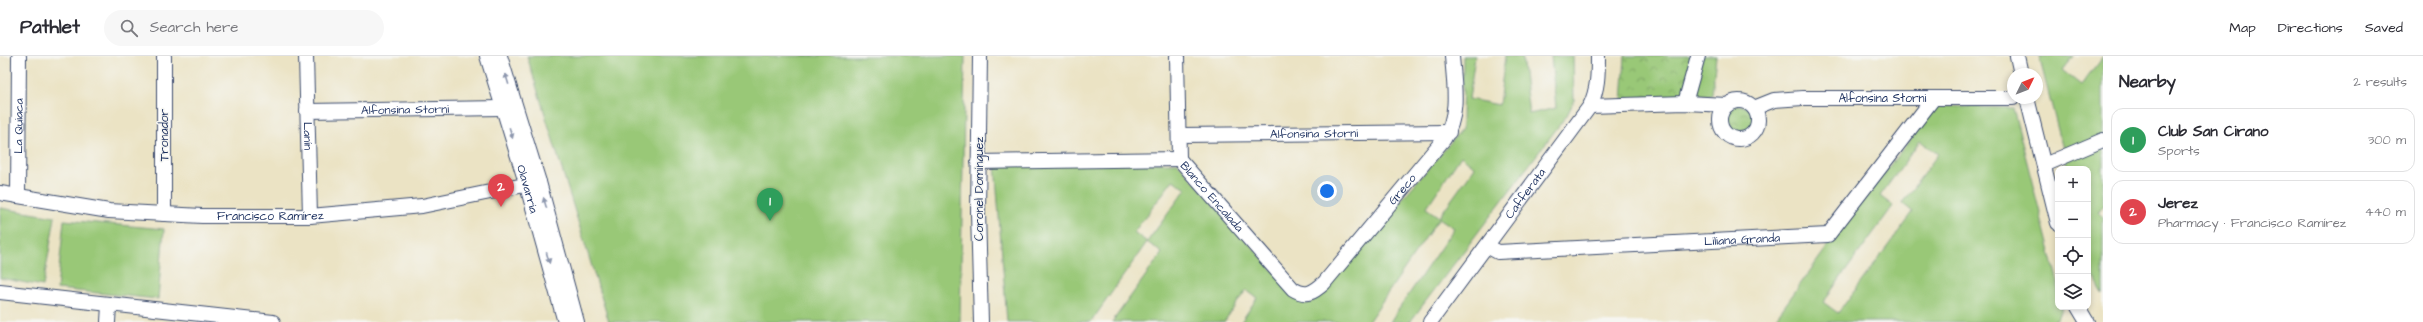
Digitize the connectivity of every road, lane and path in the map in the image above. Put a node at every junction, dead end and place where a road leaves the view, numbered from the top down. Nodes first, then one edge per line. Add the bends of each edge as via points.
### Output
1 (19, 56) edge
2 (164, 56) edge
3 (306, 56) edge
4 (487, 56) edge
5 (500, 56) edge
6 (980, 56) edge
7 (1177, 56) edge
8 (1452, 56) edge
9 (1598, 56) edge
10 (1698, 56) edge
11 (2017, 56) edge
12 (2020, 68) edge
13 (2007, 98) edge
14 (1933, 99) junction
15 (1685, 103) junction
16 (2029, 104) edge
17 (1727, 105) junction
18 (1590, 106) junction
19 (503, 108) junction
20 (1754, 108) junction
21 (307, 111) junction
22 (1449, 132) junction
23 (1180, 135) junction
24 (2103, 140) edge
25 (1179, 159) junction
26 (978, 162) junction
27 (2044, 165) junction
28 (533, 184) junction
29 (0, 193) edge
30 (18, 196) junction
31 (2055, 211) edge
32 (164, 214) junction
33 (310, 216) junction
34 (1486, 246) junction
35 (0, 292) edge
36 (1299, 292) joint
37 (109, 305) junction
38 (2077, 310) edge
39 (2080, 310) edge
40 (228, 319) edge
41 (108, 322) edge
42 (273, 322) edge
43 (565, 322) edge
44 (577, 322) edge
45 (981, 322) edge
46 (1430, 322) edge
47 (2073, 322) edge
48 (2087, 322) edge

1 - 30 street, La Quiaca
2 - 32 street, Tronador
3 - 21 street, Lanín
4 - 19 street, Olavarría
28 -> 5 street, Olavarría
6 - 26 street, Coronel Domínguez
7 - 23 street, Blanco Encalada
8 - 22 street, Greco via 1455,112
9 - 18 street, Cafferata via 1598,81
10 - 15 street
11 - 12 street
13 - 14 street, Alfonsina Storni
14 - 20 street, Alfonsina Storni via 1803,98 1774,100
14 - 34 street, Liliana Granda via 1828,235 1498,252
15 - 17 street
15 - 18 street
16 - 27 street
17 - 20 street via 1732,102 1744,102
17 - 20 street via 1721,115 1721,127 1729,136 1740,139 1746,138 1755,130 1758,119
18 - 34 street, Cafferata
19 - 21 street, Alfonsina Storni
19 -> 28 street, Olavarría
21 - 33 street, Lanín
22 - 23 street, Alfonsina Storni
22 - 36 street, Greco via 1324,283 1310,293
23 - 25 street, Blanco Encalada
24 - 27 street
25 - 26 street
25 - 36 street, Blanco Encalada via 1293,289
26 - 45 street, Coronel Domínguez
27 - 31 street
28 - 33 street, Francisco Ramírez via 422,206
28 -> 43 street, Olavarría
44 -> 28 street, Olavarría
29 - 30 street, Francisco Ramírez
30 - 32 street, Francisco Ramírez via 108,211
32 - 33 street, Francisco Ramírez
34 - 46 street, Cafferata
35 - 37 street
37 - 40 street
37 - 41 street
38 - 47 street
39 - 48 street
40 - 42 street

